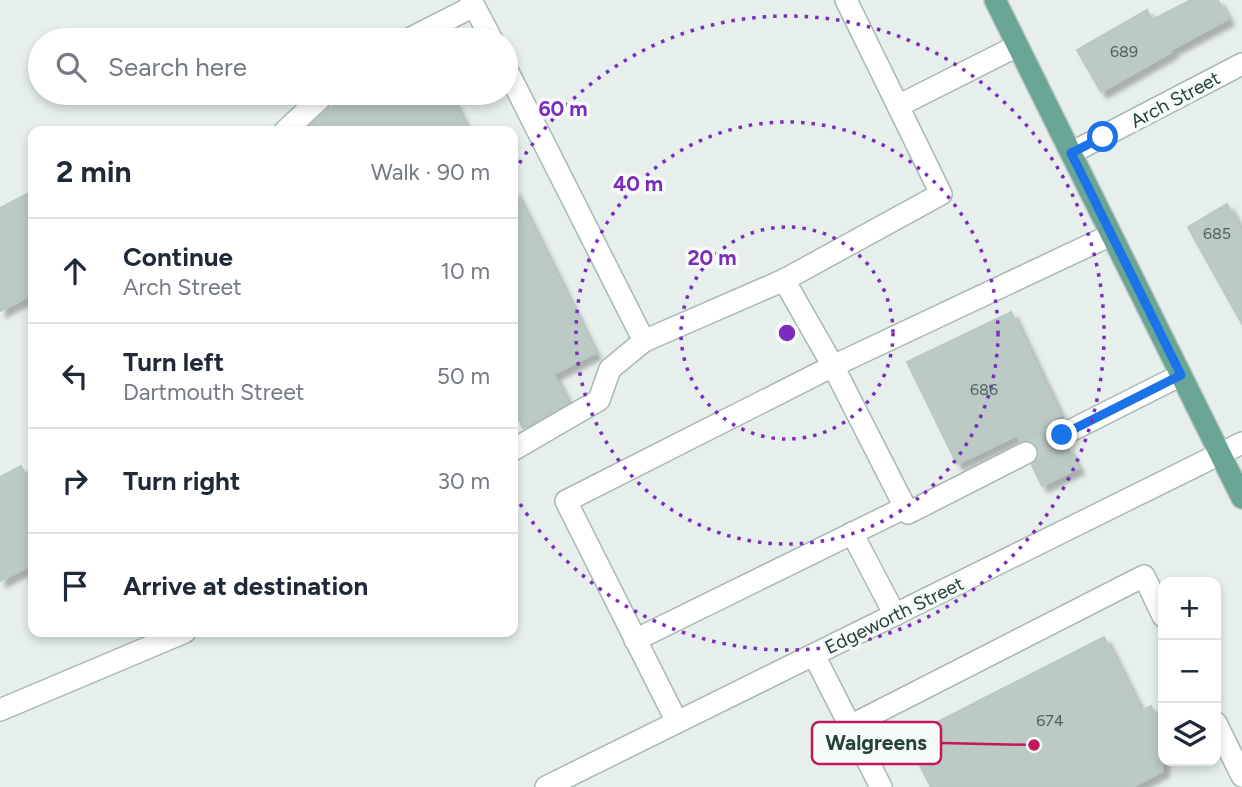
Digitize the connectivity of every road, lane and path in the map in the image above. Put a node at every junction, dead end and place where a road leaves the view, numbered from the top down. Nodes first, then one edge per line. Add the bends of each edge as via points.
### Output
1 (846, 0) edge
2 (995, 0) edge
3 (473, 3) edge
4 (428, 28) edge
5 (486, 28) edge
6 (1017, 46) junction
7 (1242, 64) edge
8 (518, 92) edge
9 (313, 105) edge
10 (898, 106) junction
11 (290, 126) edge
12 (1071, 153) junction
13 (1111, 235) junction
14 (784, 280) junction
15 (644, 341) junction
16 (833, 366) junction
17 (1181, 375) junction
18 (1062, 435) tunnel mouth
19 (1242, 443) edge
20 (518, 447) edge
21 (1026, 453) tunnel mouth
22 (1220, 454) junction
23 (1242, 498) edge
24 (907, 510) junction
25 (852, 533) junction
26 (1158, 605) edge
27 (895, 615) junction
28 (173, 637) edge
29 (635, 640) junction
30 (814, 655) junction
31 (0, 710) edge
32 (677, 722) junction
33 (857, 722) junction
34 (1221, 733) edge
35 (1242, 776) edge
36 (546, 787) edge
37 (881, 787) edge

1 - 10 street
2 - 6 main road
3 - 4 street
3 - 5 street
6 - 10 street
6 - 12 main road
7 - 12 street, Arch Street
8 - 15 street
9 - 11 street
10 - 14 street via 941,194
12 - 13 main road
13 - 16 street
13 - 17 main road
14 - 15 street
14 - 16 street
15 - 20 street via 610,369 599,400
16 - 24 street
16 - 29 street via 566,501
17 - 18 street
17 - 22 main road
19 - 22 street, Edgeworth Street
21 - 24 street
22 - 23 main road
22 - 27 street, Edgeworth Street
24 - 25 street
25 - 27 street
25 - 29 street
26 - 33 street via 1144,576
27 - 30 street, Edgeworth Street
28 - 31 street
29 - 32 street
30 - 32 street, Edgeworth Street
30 - 33 street
32 - 36 street, Edgeworth Street
33 - 37 street
34 - 35 street

